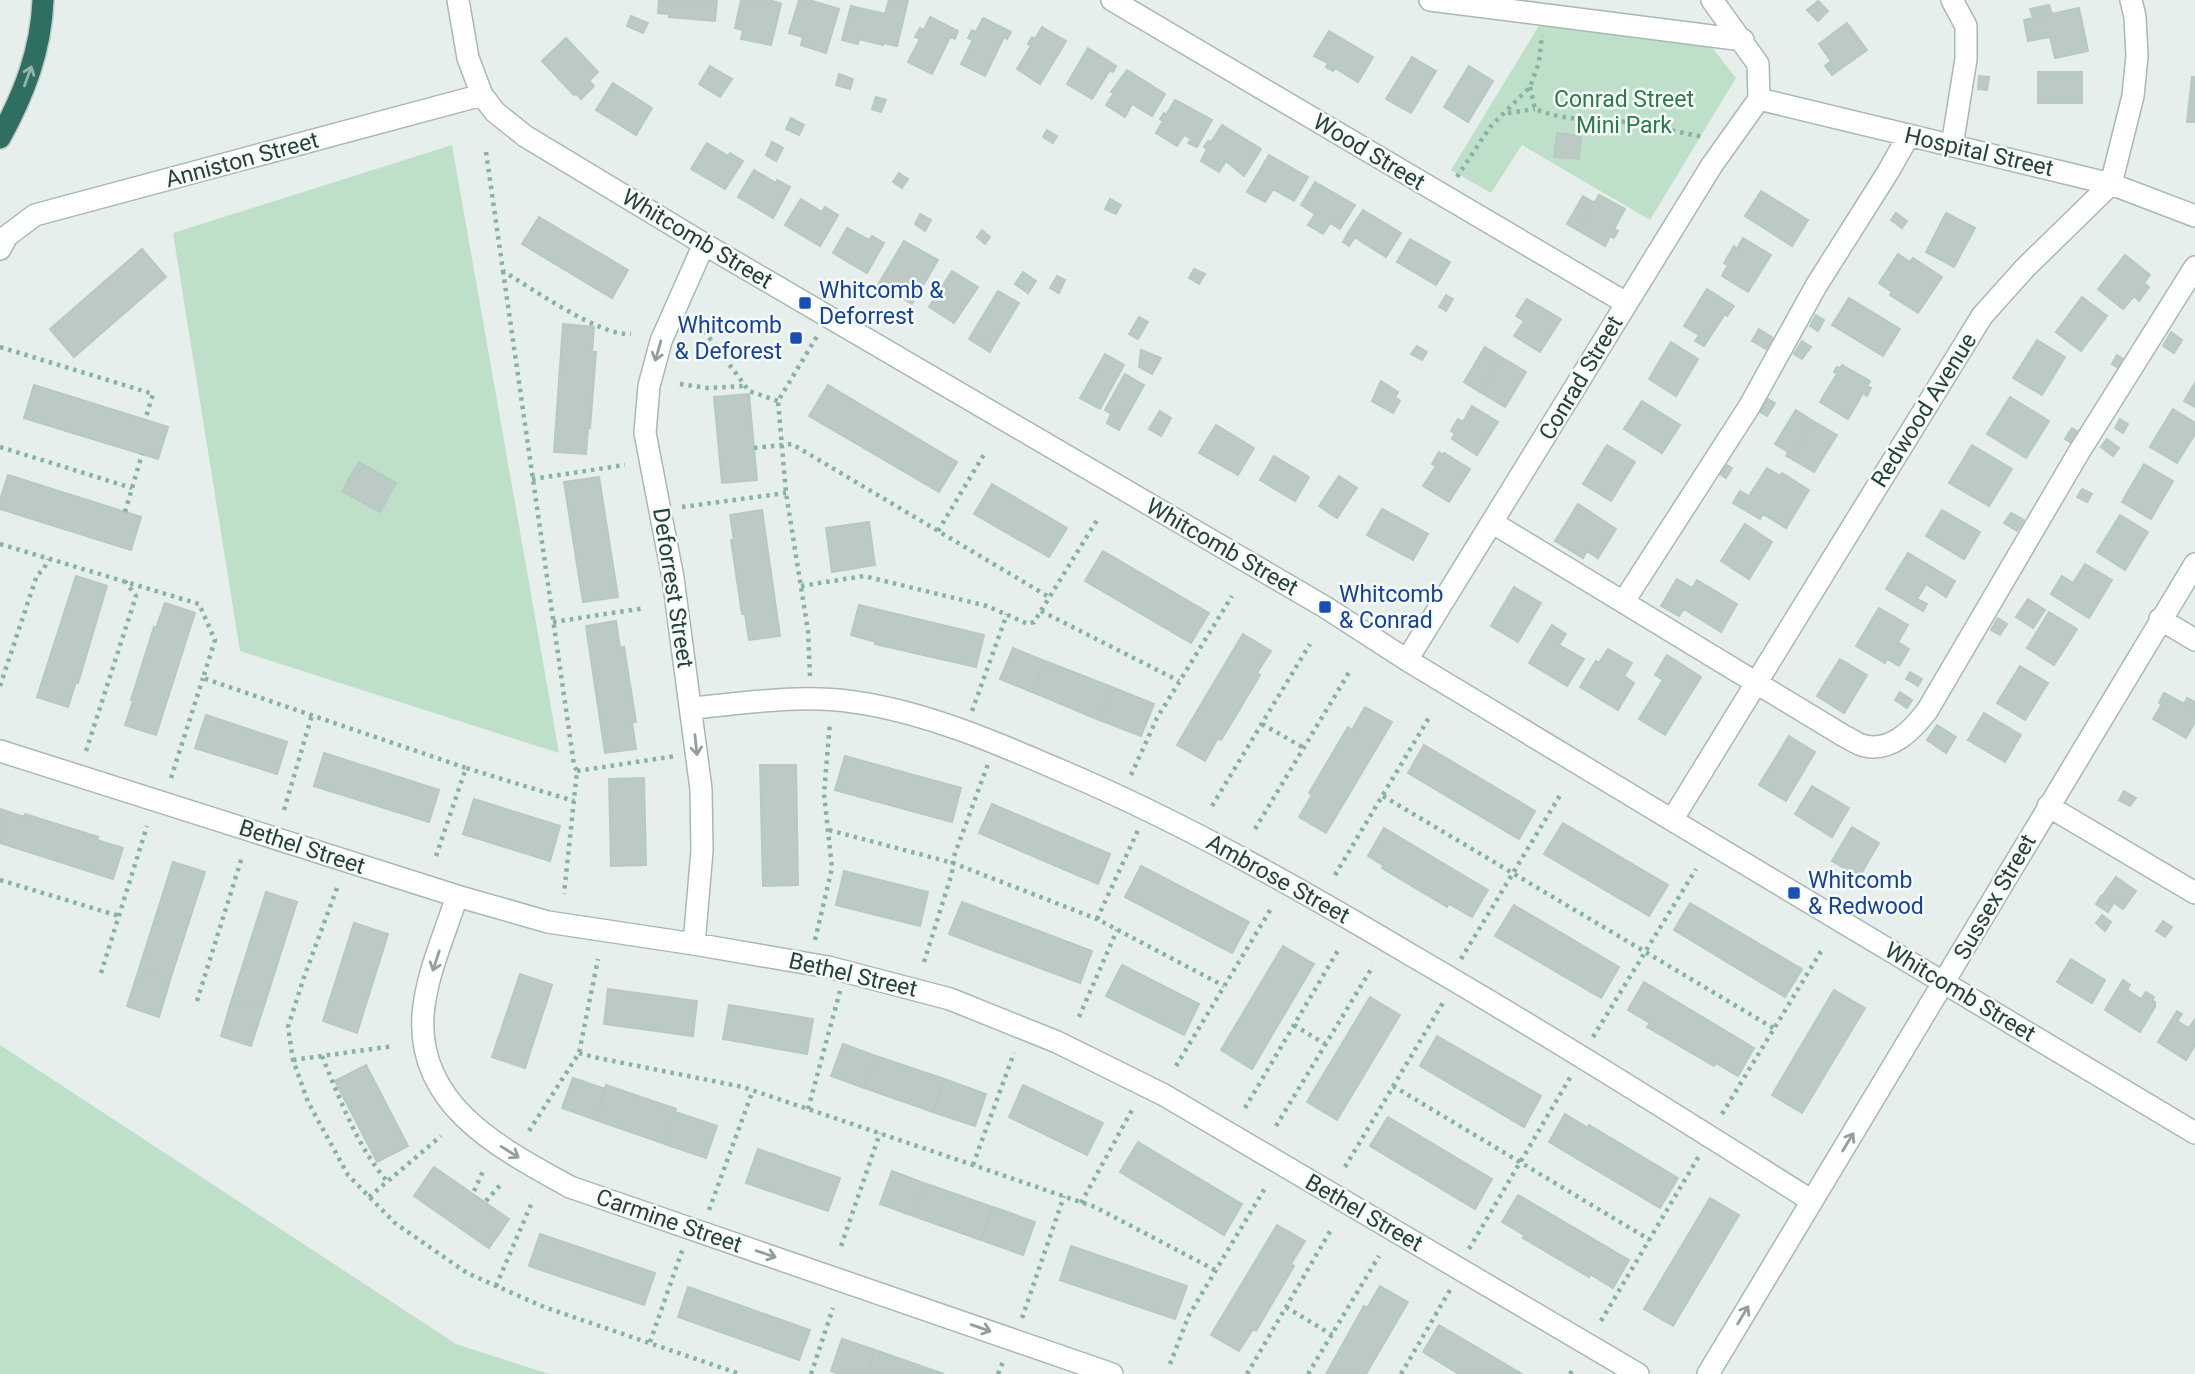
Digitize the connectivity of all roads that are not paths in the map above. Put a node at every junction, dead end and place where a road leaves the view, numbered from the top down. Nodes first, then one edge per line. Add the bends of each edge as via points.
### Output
1 (43, 0) edge
2 (458, 0) edge
3 (1112, 0) edge
4 (1430, 0) edge
5 (1712, 0) edge
6 (1952, 0) edge
7 (2131, 0) edge
8 (1742, 40) junction
9 (482, 95) junction
10 (1759, 99) junction
11 (1909, 135) junction
12 (0, 138) edge
13 (1952, 146) junction
14 (2111, 184) junction
15 (2195, 216) edge
16 (3, 242) edge
17 (704, 244) junction
18 (2195, 267) edge
19 (1626, 303) junction
20 (1493, 523) junction
21 (2195, 564) edge
22 (1624, 601) junction
23 (2160, 619) junction
24 (2195, 640) edge
25 (1408, 660) junction
26 (1757, 682) junction
27 (692, 708) junction
28 (0, 751) edge
29 (2048, 806) junction
30 (1672, 820) junction
31 (2195, 893) edge
32 (457, 896) junction
33 (694, 944) junction
34 (1945, 983) junction
35 (2195, 1133) edge
36 (1812, 1201) junction
37 (1112, 1374) edge
38 (1638, 1374) edge
39 (1708, 1374) edge

12 -> 1 highway via 33,63
2 - 9 street, Whitcomb Street via 468,58
3 - 19 street, Wood Street
4 - 8 street
5 - 8 street
6 - 13 street via 1966,26 1966,59
7 - 14 street via 2137,56 2133,96
8 - 10 street via 1758,64
9 - 16 street, Anniston Street via 35,215
9 - 17 street, Whitcomb Street via 495,113 525,136
10 - 11 street, Hospital Street
10 - 19 street, Conrad Street
11 - 13 street, Hospital Street
11 - 22 street via 1815,286 1749,407
13 - 14 street, Hospital Street
14 - 15 street, Hospital Street
14 - 26 street, Redwood Avenue via 1982,316
17 - 25 street, Whitcomb Street
17 -> 27 street, Deforrest Street via 661,341 649,386 645,433
18 - 26 street via 1912,731 1878,747 1864,746
19 - 20 street, Conrad Street
20 - 22 street
20 - 25 street, Conrad Street
21 - 23 street, Sussex Street
22 - 26 street
23 - 24 street
23 - 29 street, Sussex Street
25 - 30 street, Whitcomb Street
26 - 30 street, Redwood Avenue
27 -> 33 street, Deforrest Street via 702,850
27 - 36 street, Ambrose Street via 801,697 857,702 979,736 1149,809 1280,877 1453,979
28 - 32 street, Bethel Street
29 - 31 street
29 - 34 street, Sussex Street
30 - 34 street, Whitcomb Street
32 - 33 street, Bethel Street via 548,922
32 -> 37 street, Carmine Street via 431,977 424,1014 425,1055 442,1091 469,1123 508,1152 570,1187
33 - 38 street, Bethel Street via 828,967 950,999 1057,1042 1164,1095
34 - 35 street, Whitcomb Street
36 -> 34 street, Sussex Street
39 -> 36 street, Sussex Street

